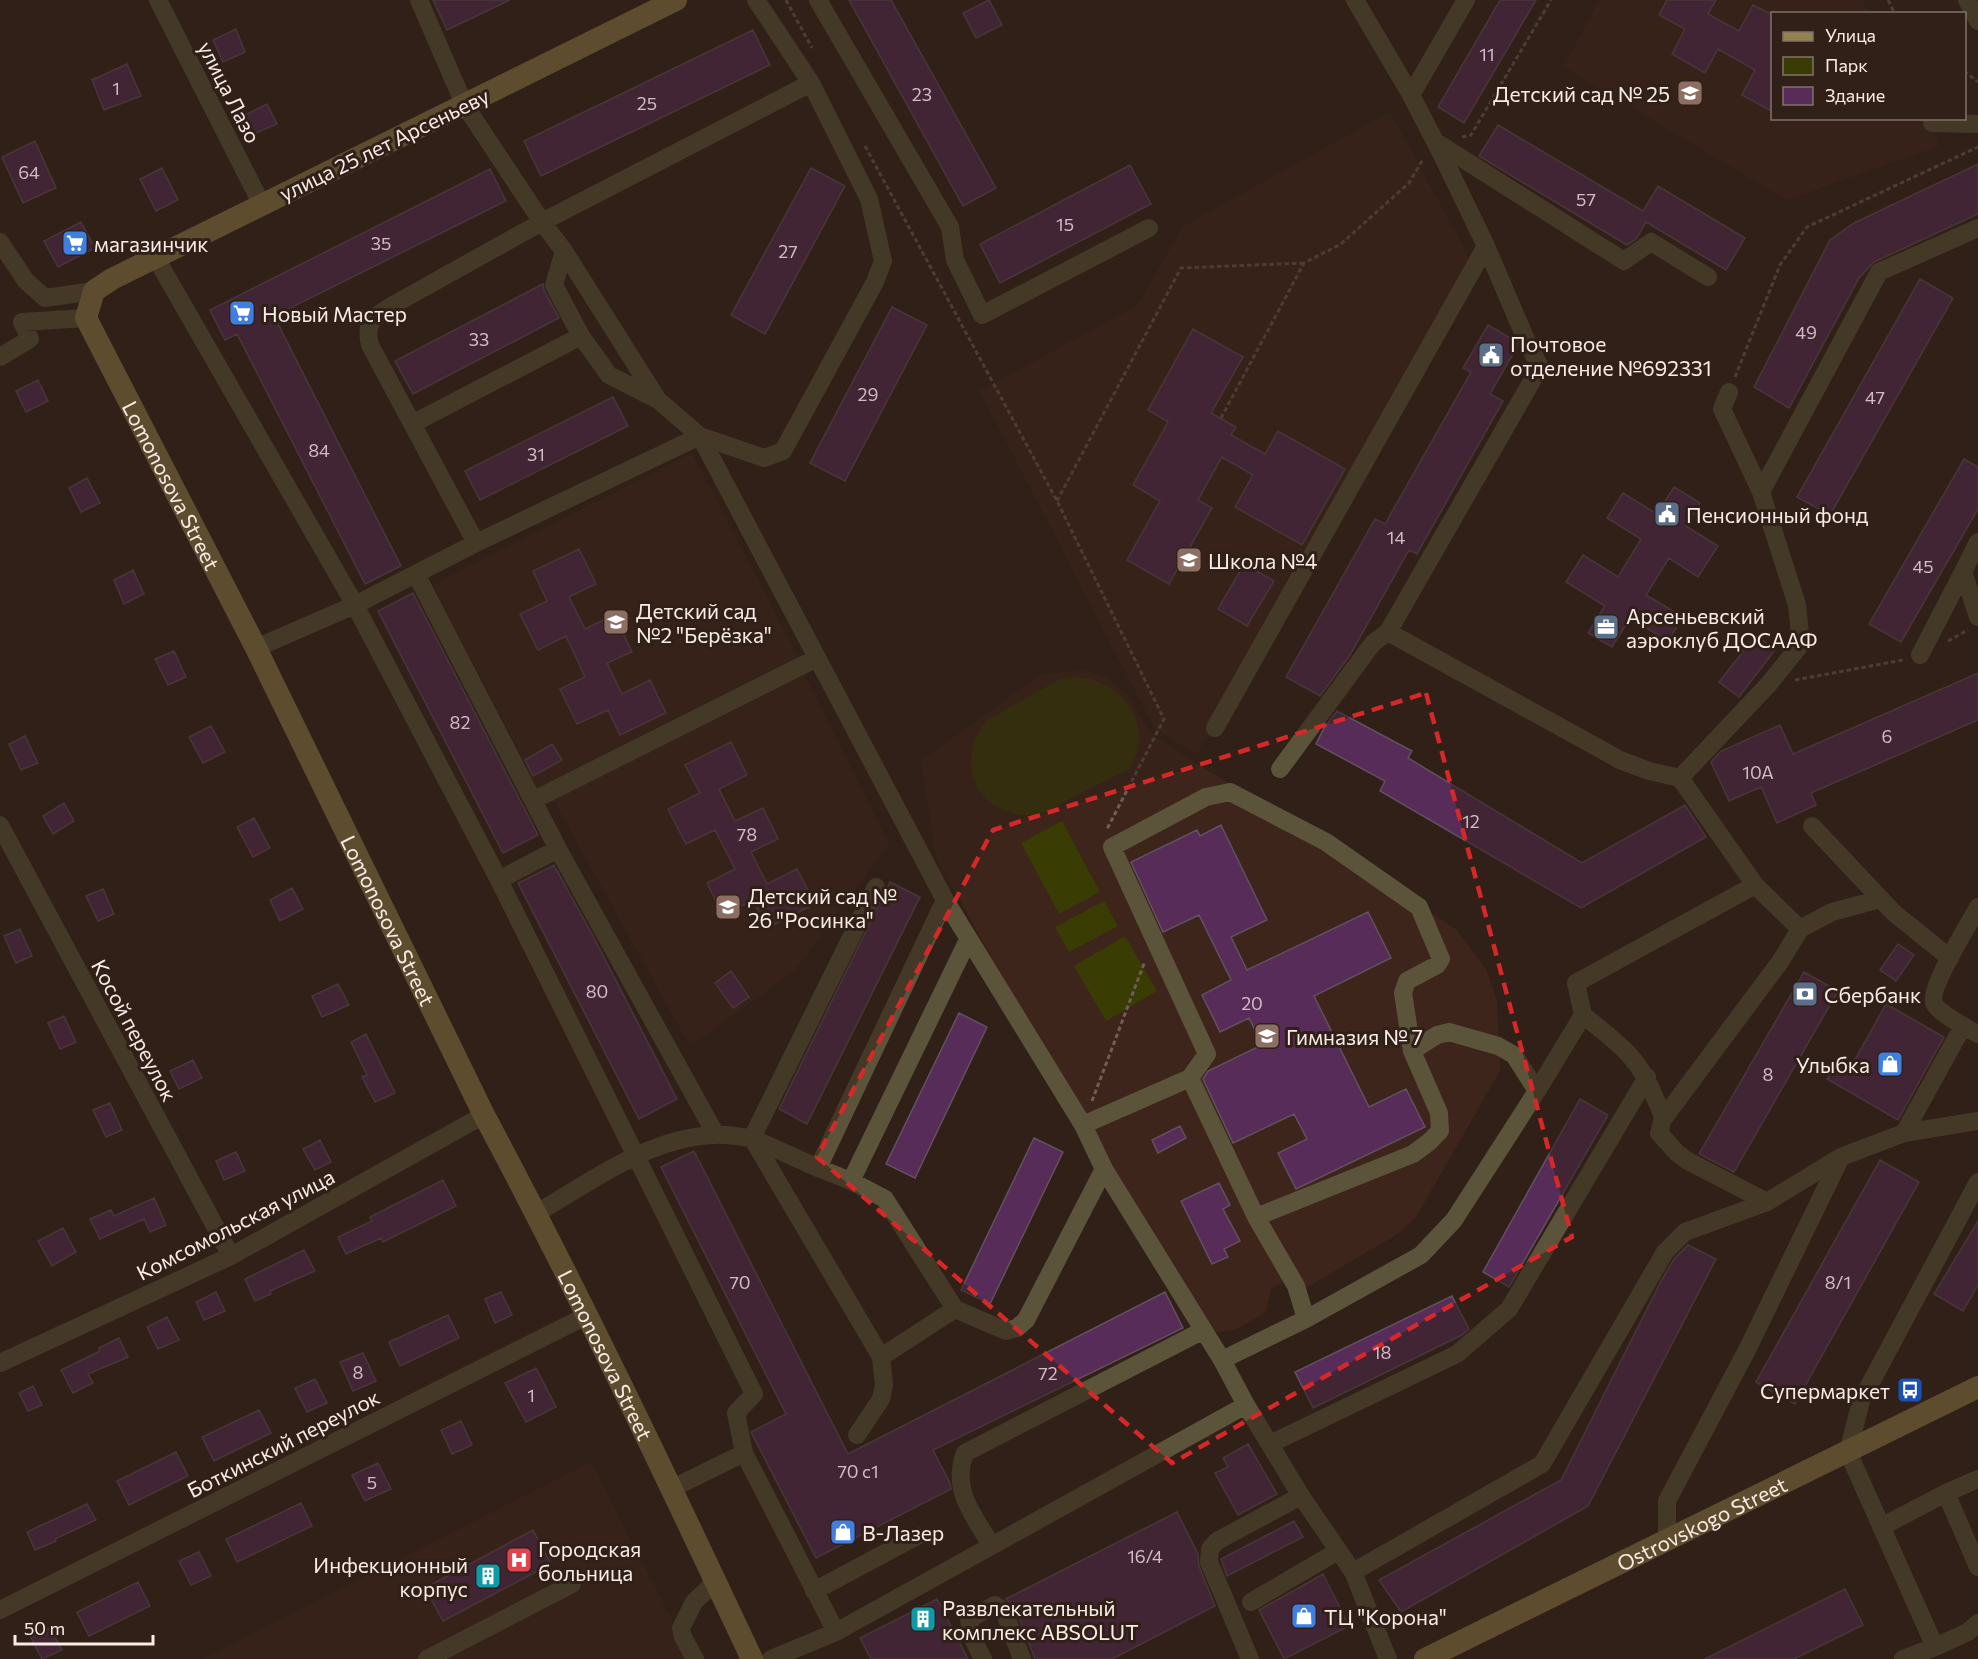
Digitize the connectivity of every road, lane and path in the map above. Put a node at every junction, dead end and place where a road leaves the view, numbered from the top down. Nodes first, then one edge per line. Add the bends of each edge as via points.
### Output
1 (158, 0) edge
2 (419, 0) edge
3 (676, 0) edge
4 (756, 0) edge
5 (786, 0) edge
6 (818, 0) edge
7 (1355, 0) edge
8 (1466, 0) edge
9 (1551, 0) edge
10 (1967, 0) edge
11 (1978, 21) edge
12 (814, 52) dead end
13 (1966, 71) edge
14 (811, 82) junction
15 (1978, 82) edge
16 (1411, 94) junction
17 (464, 104) junction
18 (1932, 123) dead end
19 (1978, 124) edge
20 (1434, 141) junction
21 (865, 146) dead end
22 (1978, 147) edge
23 (262, 205) junction
24 (542, 222) junction
25 (1149, 228) dead end
26 (1978, 228) edge
27 (0, 242) edge
28 (1486, 246) junction
29 (564, 251) junction
30 (156, 258) junction
31 (1304, 263) junction
32 (1708, 277) dead end
33 (94, 291) junction
34 (86, 318) junction
35 (580, 336) junction
36 (0, 357) edge
37 (1729, 392) joint
38 (658, 400) junction
39 (1221, 418) dead end
40 (412, 424) junction
41 (700, 436) junction
42 (1761, 492) junction
43 (1058, 501) junction
44 (1978, 542) edge
45 (476, 543) junction
46 (1963, 572) junction
47 (416, 574) junction
48 (355, 604) junction
49 (1973, 624) edge
50 (1388, 632) junction
51 (256, 648) junction
52 (1920, 655) junction
53 (817, 658) junction
54 (1768, 685) junction
55 (1215, 728) dead end
56 (1280, 769) dead end
57 (1680, 778) junction
58 (534, 800) junction
59 (0, 825) edge
60 (1812, 825) dead end
61 (1104, 836) dead end
62 (558, 849) junction
63 (499, 880) junction
64 (1755, 885) junction
65 (876, 886) dead end
66 (1880, 899) junction
67 (945, 900) junction
68 (1978, 907) edge
69 (1800, 929) junction
70 (968, 940) junction
71 (1950, 958) junction
72 (1146, 959) dead end
73 (1583, 1015) junction
74 (1970, 1030) edge
75 (1412, 1051) junction
76 (1647, 1077) junction
77 (1190, 1078) junction
78 (1537, 1091) junction
79 (484, 1115) junction
80 (1664, 1119) junction
81 (1978, 1121) edge
82 (1083, 1125) junction
83 (1905, 1133) junction
84 (716, 1135) junction
85 (752, 1138) junction
86 (635, 1156) junction
87 (1841, 1157) junction
88 (818, 1168) junction
89 (1104, 1168) junction
90 (851, 1181) junction
91 (1978, 1182) edge
92 (1767, 1202) junction
93 (536, 1214) junction
94 (1256, 1217) junction
95 (231, 1257) junction
96 (955, 1309) junction
97 (586, 1316) junction
98 (1306, 1319) junction
99 (1202, 1331) junction
100 (881, 1357) junction
101 (1222, 1360) junction
102 (0, 1363) edge
103 (1978, 1387) edge
104 (1246, 1405) junction
105 (857, 1435) dead end
106 (1270, 1444) junction
107 (1848, 1452) junction
108 (744, 1453) junction
109 (1978, 1479) edge
110 (671, 1489) junction
111 (1946, 1494) junction
112 (1301, 1496) junction
113 (1881, 1527) junction
114 (917, 1536) dead end
115 (1667, 1540) junction
116 (991, 1545) junction
117 (1338, 1551) junction
118 (1978, 1567) edge
119 (1353, 1572) junction
120 (716, 1582) junction
121 (572, 1584) dead end
122 (814, 1591) junction
123 (1251, 1602) dead end
124 (0, 1610) edge
125 (1978, 1623) edge
126 (836, 1632) junction
127 (1935, 1647) junction
128 (434, 1657) edge
129 (1912, 1657) edge
130 (695, 1659) edge
131 (752, 1659) edge
132 (771, 1659) edge
133 (983, 1659) edge
134 (1022, 1659) edge
135 (1250, 1659) edge
136 (1388, 1659) edge
137 (1425, 1659) edge

1 - 23 street, улица Лазо
2 - 17 street
3 - 17 main road, улица 25 лет Арсеньеву
4 - 14 street
5 - 12 path
6 - 25 street via 950,227 955,260 982,315
7 - 16 street
8 - 16 street
9 - 20 path via 1471,135
10 - 11 street
13 - 15 path
14 - 24 street
14 - 41 street via 869,199 883,261 783,451 764,458
16 - 20 street
17 - 23 main road, улица 25 лет Арсеньеву
17 - 24 street
18 - 19 street
20 - 28 street
20 - 31 path via 1409,183 1341,244
20 - 32 street via 1624,261 1651,242
21 - 43 path
22 - 37 path via 1807,227 1780,265
23 - 30 main road, улица 25 лет Арсеньеву
24 - 29 street
24 - 40 street via 372,320 367,332 370,345
26 - 42 street via 1879,272
27 - 33 street via 26,281 45,298
28 - 50 street via 1540,367
28 - 55 street
29 - 35 street via 554,285
29 - 38 street
30 - 33 main road, улица 25 лет Арсеньеву
30 - 48 street
31 - 39 path
31 - 43 path via 1181,268
33 - 34 main road
34 - 36 street via 22,322 30,339
34 - 51 main road, Lomonosova Street
35 - 38 street via 609,375
35 - 40 street
37 - 42 street via 1722,409
38 - 41 street
40 - 45 street
41 - 45 street
41 - 53 street
42 - 54 street via 1797,605 1801,644
43 - 61 path via 1164,719
44 - 46 street
45 - 47 street
46 - 49 street
46 - 52 street
47 - 48 street
47 - 58 street
48 - 51 street
48 - 63 street
49 - 52 path
50 - 56 street via 1373,643
50 - 57 street via 1620,760
51 - 79 main road, Lomonosova Street
52 - 54 path
53 - 58 street
53 - 67 street
54 - 57 street
57 - 64 street
58 - 62 street
59 - 95 street, Косой переулок
60 - 66 street
62 - 63 street
62 - 84 street
63 - 86 street
64 - 69 street
64 - 73 street via 1576,983
65 - 85 street
66 - 69 street via 1832,912
66 - 71 street
67 - 70 street
67 - 88 street
68 - 71 street
69 - 80 street
70 - 82 street
70 - 90 street
71 - 74 street via 1935,988 1935,1005
72 - 82 path
73 - 76 street via 1632,1056
73 - 78 street
74 - 83 street
75 - 77 street via 1403,993 1407,981 1441,959 1419,907 1326,842 1230,792 1206,797 1112,847 1207,1054
75 - 78 street via 1449,1032 1498,1046 1514,1054
75 - 94 street via 1439,1113 1440,1131 1435,1137 1413,1154
76 - 80 street
76 - 106 street via 1509,1309 1456,1354
77 - 82 street
77 - 94 street
78 - 98 street via 1454,1220 1421,1255
79 - 93 main road, Lomonosova Street
79 - 95 street, Комсомольская улица
80 - 92 street via 1659,1133 1677,1154
81 - 83 street
82 - 89 street
83 - 87 street
84 - 85 street
84 - 86 street via 675,1141
85 - 88 street
85 - 100 street
86 - 93 street
86 - 108 street via 754,1394 736,1413
87 - 92 street
87 - 115 street via 1667,1502
88 - 90 street
89 - 96 street via 1022,1324 1006,1331
89 - 99 street
90 - 96 street via 885,1199
91 - 107 street via 1861,1401
92 - 119 street via 1685,1232 1665,1252 1542,1464
93 - 97 main road, Lomonosova Street
94 - 98 street via 1296,1286
95 - 102 street, Комсомольская улица
96 - 100 street
97 - 110 main road, Lomonosova Street
97 - 124 street, Боткинский переулок
98 - 101 street
99 - 101 street
99 - 116 street via 965,1453 959,1469 963,1496
100 - 105 street via 881,1400
101 - 104 street
103 - 107 main road, Ostrovskogo Street
104 - 106 street
104 - 116 street
106 - 112 street
107 - 113 street
107 - 115 main road, Ostrovskogo Street
108 - 110 street
108 - 122 street
109 - 111 street
110 - 120 main road, Lomonosova Street
111 - 113 street
111 - 118 street
112 - 117 street
112 - 135 street via 1217,1541 1210,1549 1209,1562
113 - 127 street
114 - 122 street
115 - 137 main road, Ostrovskogo Street
116 - 126 street
117 - 119 street
117 - 123 street
119 - 136 street
120 - 130 street via 694,1602 681,1628
120 - 131 main road, Lomonosova Street
121 - 128 street
122 - 126 street
125 - 127 street
126 - 132 street
127 - 129 street
133 - 134 street via 971,1635 969,1619 995,1605 1004,1611

